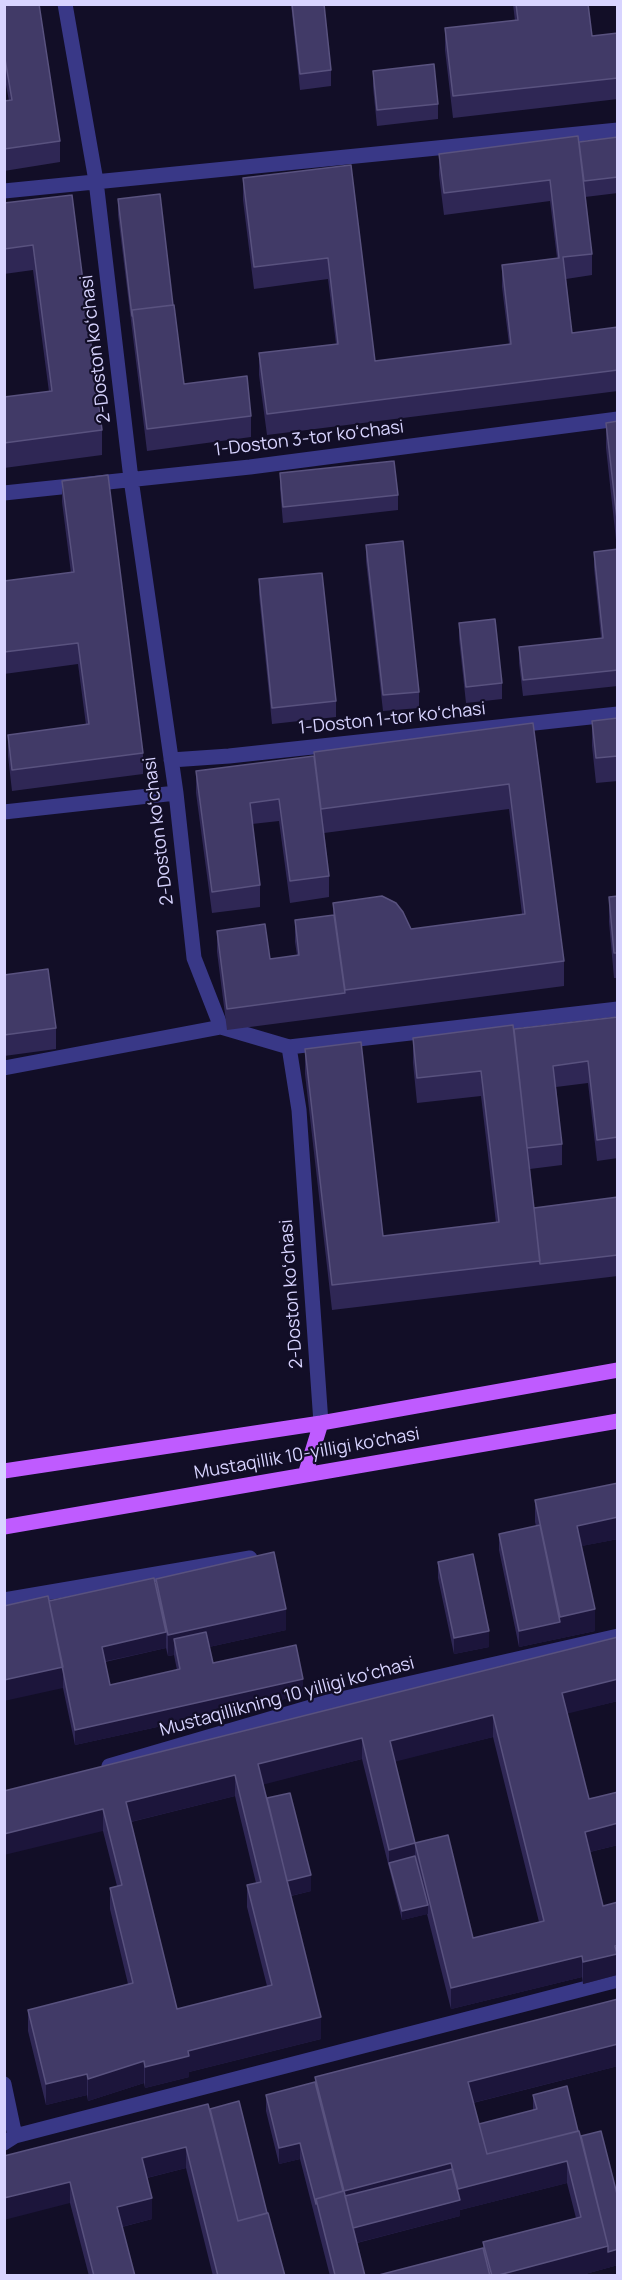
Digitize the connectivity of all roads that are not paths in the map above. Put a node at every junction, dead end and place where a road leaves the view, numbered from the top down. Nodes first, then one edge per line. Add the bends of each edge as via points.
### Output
1 (65, 4) edge
2 (618, 130) edge
3 (96, 181) junction
4 (4, 191) edge
5 (618, 419) edge
6 (131, 479) junction
7 (4, 493) edge
8 (618, 714) edge
9 (171, 760) junction
10 (176, 793) junction
11 (4, 812) edge
12 (618, 1009) edge
13 (221, 1027) junction
14 (289, 1047) junction
15 (4, 1068) edge
16 (618, 1370) edge
17 (618, 1421) edge
18 (321, 1422) junction
19 (4, 1471) edge
20 (305, 1474) junction
21 (4, 1527) edge
22 (250, 1558) edge
23 (4, 1600) edge
24 (618, 1636) edge
25 (94, 1770) edge
26 (618, 1980) edge
27 (4, 2084) edge
28 (10, 2139) edge

1 - 3 street, 2-Doston koʻchasi
2 - 3 street
3 - 4 street
3 - 6 street, 2-Doston koʻchasi
5 - 6 street, 1-Doston 3-tor koʻchasi
6 - 7 street, 1-Doston 3-tor koʻchasi
6 - 9 street, 2-Doston koʻchasi
8 - 9 street, 1-Doston 1-tor koʻchasi
9 - 10 street, 2-Doston koʻchasi
10 - 11 street
10 - 13 street, 2-Doston koʻchasi via 194,958
12 - 14 street
13 - 14 street
13 - 15 street
14 - 18 street, 2-Doston koʻchasi via 299,1110
16 - 18 main road, Mustaqillik 10-yilligi ko'chasi
17 - 20 main road, Mustaqillik 10-yilligi ko'chasi
18 - 19 main road, Mustaqillik 10-yilligi ko'chasi
18 - 20 main road
20 - 21 main road, Mustaqillik 10-yilligi ko'chasi
22 - 23 street
24 - 25 street, Mustaqillikning 10 yilligi koʻchasi via 327,1702
26 - 28 street
27 - 28 street

